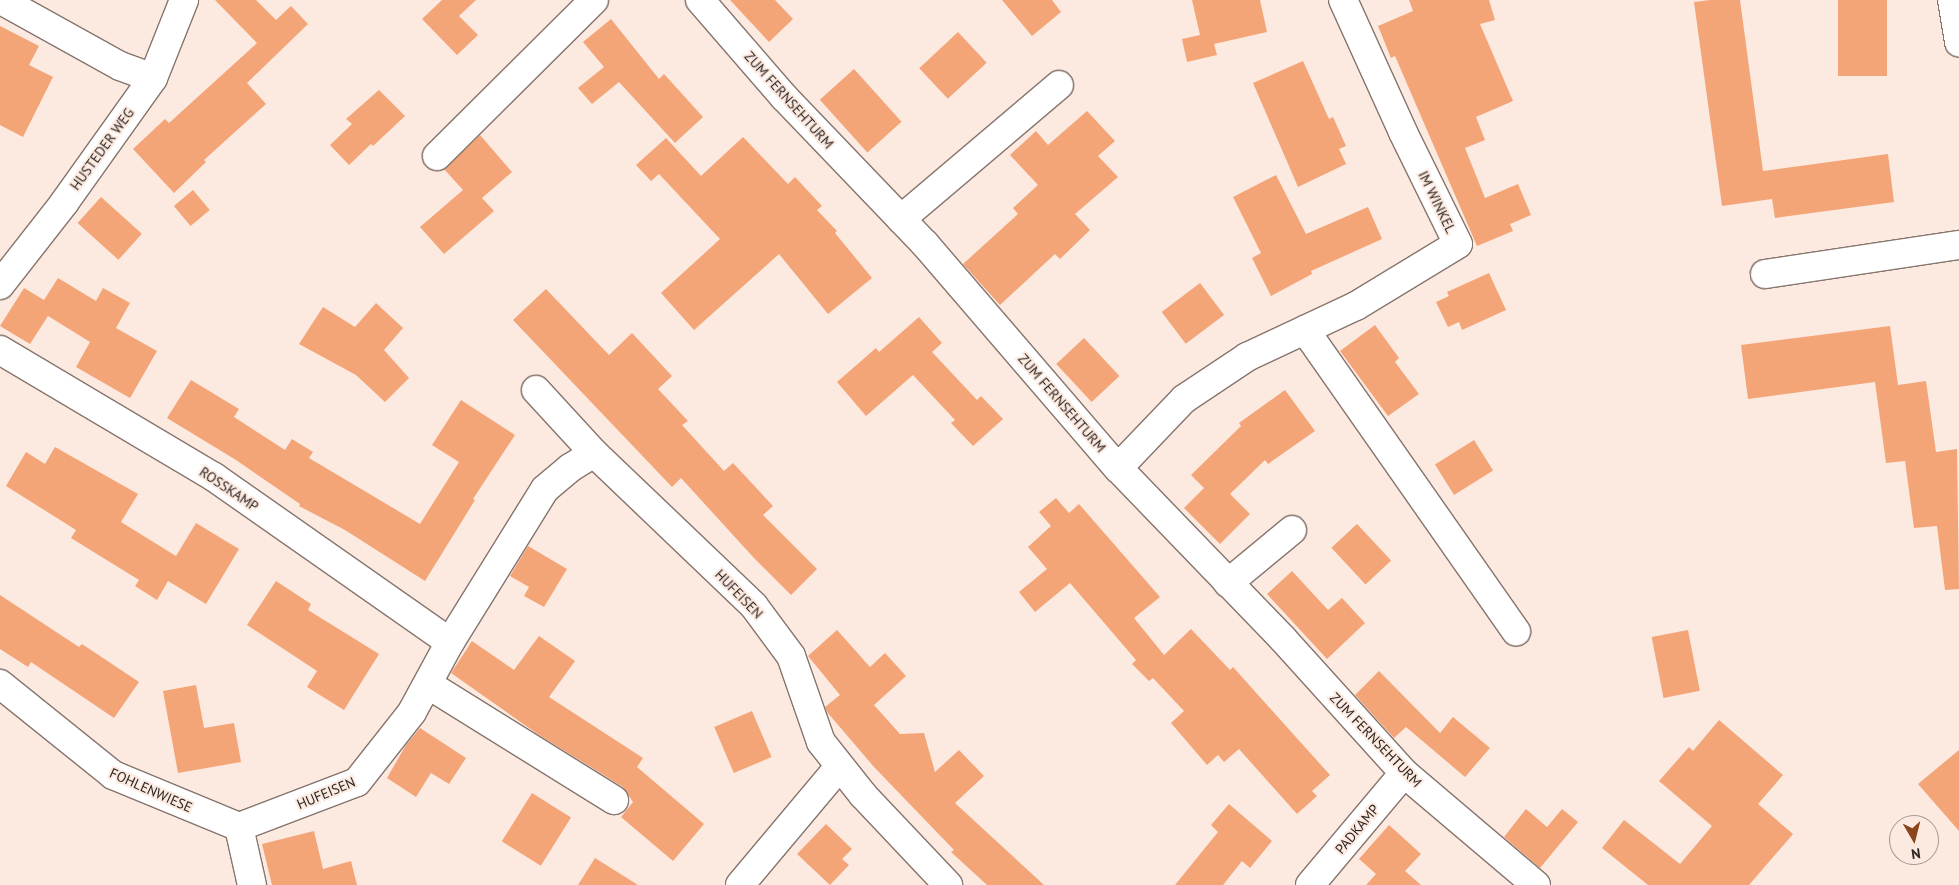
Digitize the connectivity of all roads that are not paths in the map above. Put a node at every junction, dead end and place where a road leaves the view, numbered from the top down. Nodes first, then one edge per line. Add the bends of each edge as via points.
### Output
1 (1, 0) edge
2 (184, 0) edge
3 (594, 0) edge
4 (700, 0) edge
5 (1343, 0) edge
6 (1952, 0) edge
7 (1959, 42) edge
8 (153, 78) junction
9 (1059, 85) dead end
10 (437, 156) dead end
11 (901, 219) junction
12 (1959, 245) edge
13 (1765, 274) dead end
14 (0, 285) edge
15 (1305, 330) junction
16 (0, 350) edge
17 (536, 390) dead end
18 (594, 453) junction
19 (1118, 468) junction
20 (1292, 530) dead end
21 (1228, 583) junction
22 (1516, 631) dead end
23 (450, 642) junction
24 (0, 684) edge
25 (429, 685) junction
26 (840, 766) junction
27 (1404, 773) junction
28 (614, 800) dead end
29 (239, 827) junction
30 (252, 885) edge
31 (740, 885) edge
32 (948, 885) edge
33 (1310, 885) edge
34 (1536, 885) edge

1 - 8 street via 120,66
2 - 8 street, HUSTEDER WEG
3 - 10 street
4 - 11 street, ZUM FERNSEHTURM via 784,97
5 - 15 street, IM WINKEL via 1458,244 1356,306
6 - 7 street
8 - 14 street, HUSTEDER WEG via 64,203
9 - 11 street
11 - 19 street, ZUM FERNSEHTURM
12 - 13 street
15 - 19 street, IM WINKEL via 1247,357 1184,399
15 - 22 street
16 - 23 street, ROSSKAMP via 214,477
17 - 18 street, HUFEISEN
18 - 23 street, HUFEISEN via 546,489
18 - 26 street, HUFEISEN via 754,606 791,656 821,742
19 - 21 street, ZUM FERNSEHTURM
20 - 21 street
21 - 27 street, ZUM FERNSEHTURM
23 - 25 street, HUFEISEN
24 - 29 street, FOHLENWIESE via 113,775
25 - 28 street
25 - 29 street, HUFEISEN via 358,782
26 - 31 street
26 - 32 street, HUFEISEN
27 - 33 street, PADKAMP
27 - 34 street, ZUM FERNSEHTURM
29 - 30 street

